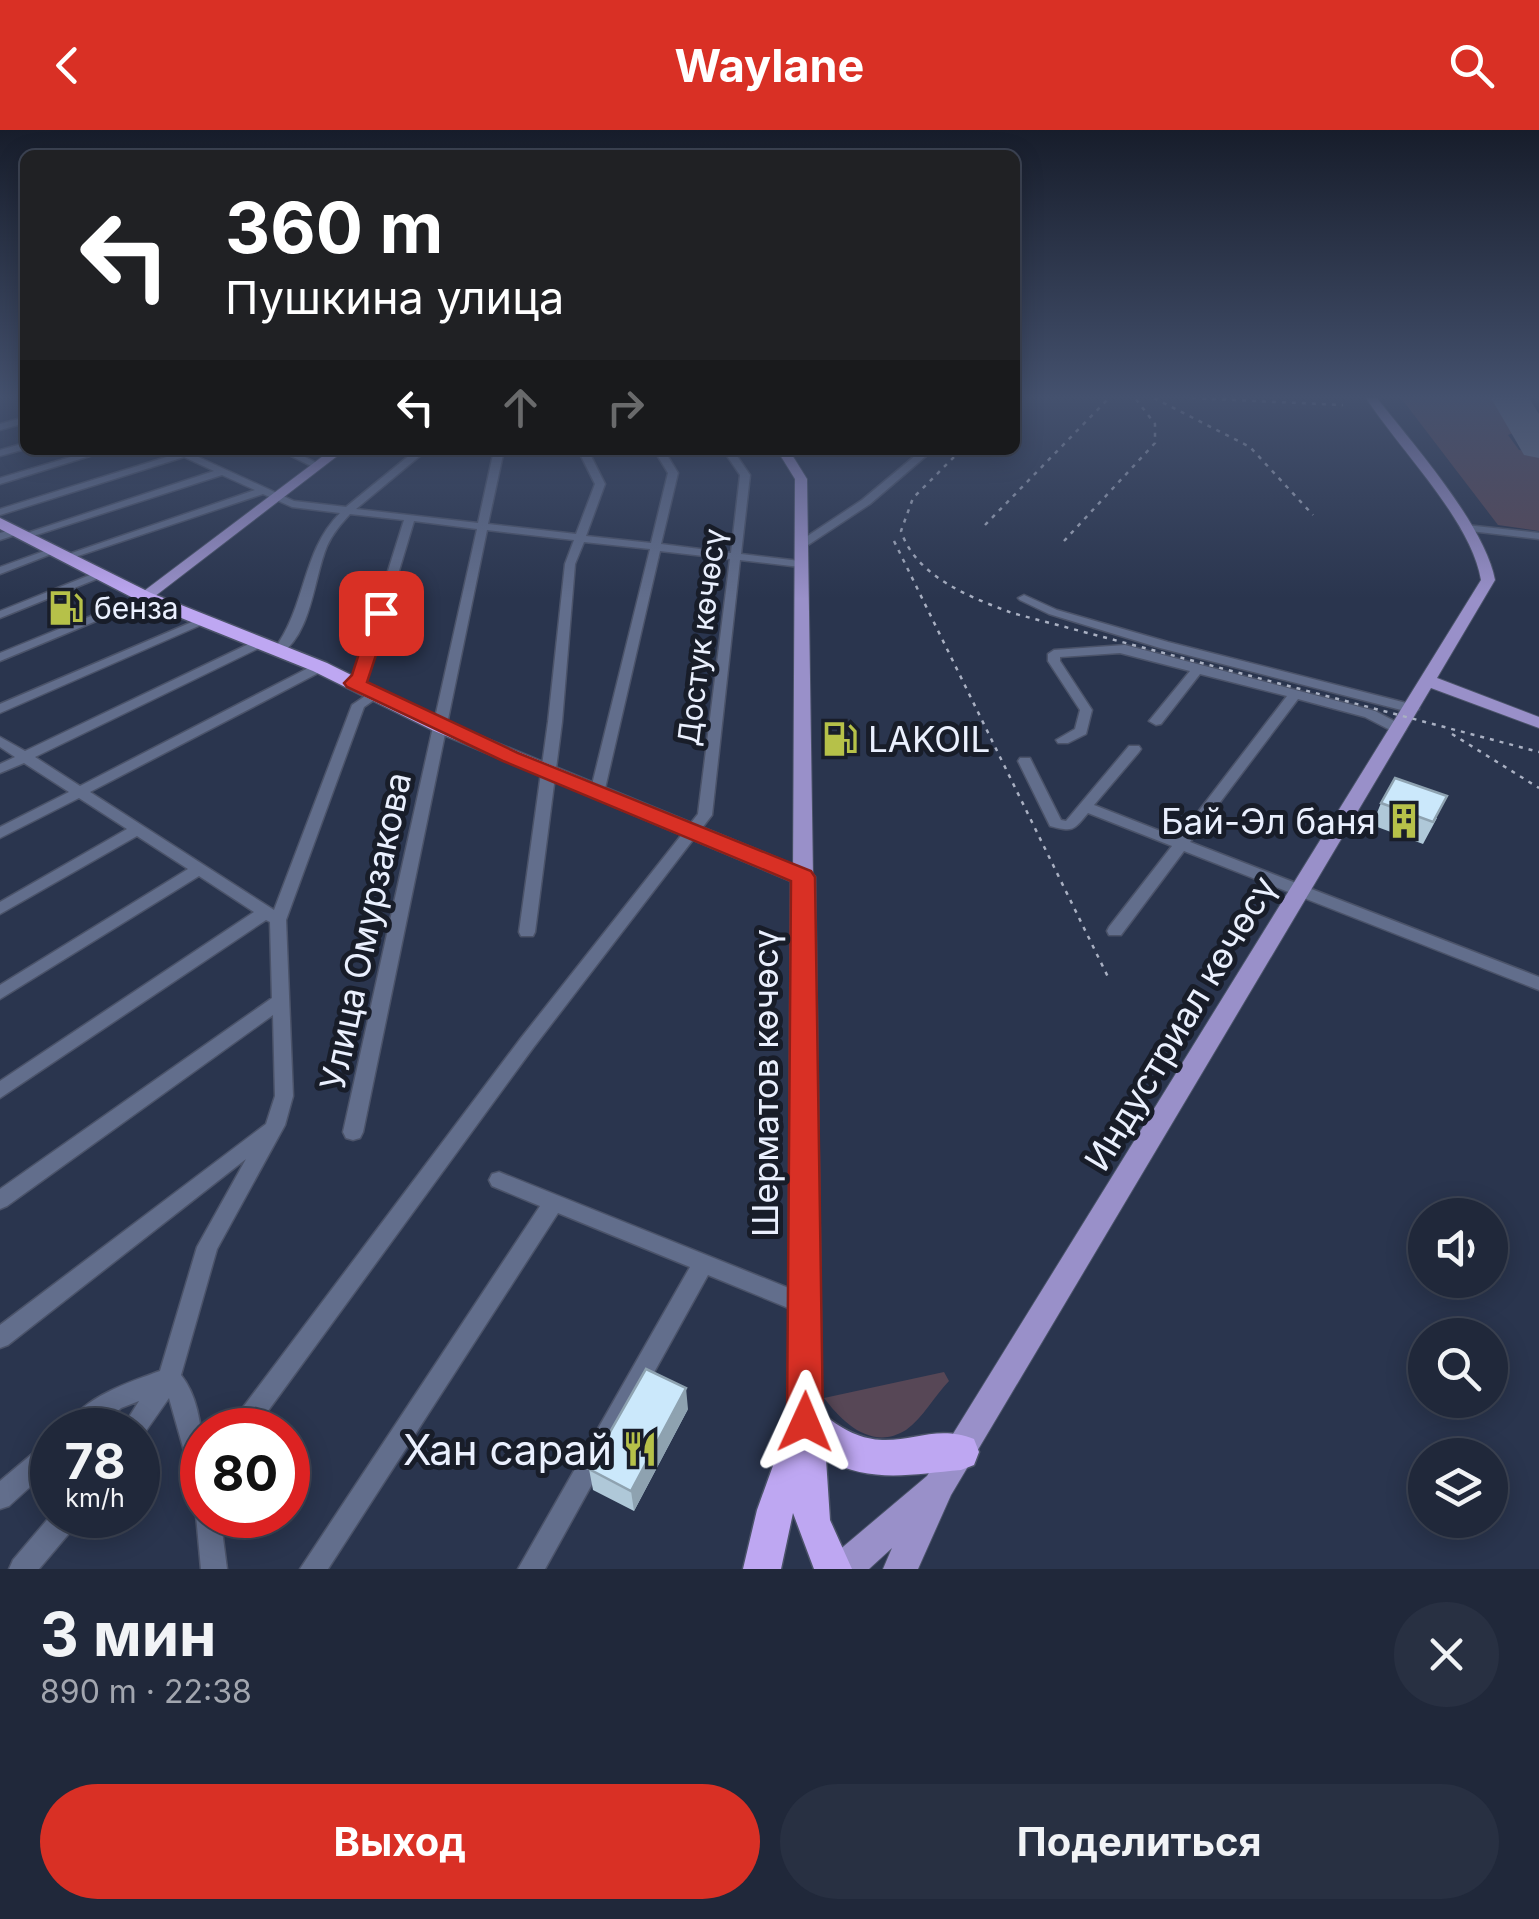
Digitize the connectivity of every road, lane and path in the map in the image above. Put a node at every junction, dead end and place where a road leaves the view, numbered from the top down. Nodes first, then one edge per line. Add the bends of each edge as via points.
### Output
1 (53, 465) edge
2 (141, 465) edge
3 (208, 465) edge
4 (404, 465) edge
5 (496, 465) edge
6 (591, 465) edge
7 (669, 465) edge
8 (739, 465) edge
9 (792, 465) edge
10 (910, 465) edge
11 (1420, 465) edge
12 (318, 466) edge
13 (222, 472) junction
14 (0, 481) edge
15 (260, 492) junction
16 (276, 499) junction
17 (0, 512) edge
18 (350, 512) junction
19 (410, 518) junction
20 (486, 527) junction
21 (1466, 528) junction
22 (9, 532) edge
23 (1539, 536) edge
24 (580, 537) junction
25 (801, 545) junction
26 (657, 547) junction
27 (59, 554) junction
28 (736, 556) junction
29 (800, 564) junction
30 (0, 571) edge
31 (100, 574) junction
32 (144, 597) junction
33 (1024, 598) dead end
34 (0, 614) edge
35 (206, 619) junction
36 (259, 643) junction
37 (1164, 645) junction
38 (1119, 649) junction
39 (279, 651) junction
40 (0, 658) edge
41 (320, 666) junction
42 (1198, 670) junction
43 (1429, 681) junction
44 (354, 683) junction
45 (378, 693) junction
46 (1294, 696) junction
47 (0, 709) edge
48 (1412, 709) junction
49 (1156, 722) dead end
50 (1539, 723) edge
51 (439, 726) junction
52 (1400, 729) junction
53 (1063, 740) dead end
54 (0, 741) edge
55 (1134, 750) dead end
56 (24, 757) junction
57 (1025, 762) dead end
58 (0, 769) edge
59 (546, 772) junction
60 (76, 792) junction
61 (597, 794) junction
62 (1086, 808) junction
63 (136, 830) junction
64 (694, 832) junction
65 (0, 833) edge
66 (1180, 845) junction
67 (197, 871) junction
68 (803, 877) junction
69 (1297, 890) junction
70 (0, 910) edge
71 (271, 916) junction
72 (1116, 930) dead end
73 (526, 932) dead end
74 (1539, 984) edge
75 (0, 993) edge
76 (280, 1001) junction
77 (0, 1091) edge
78 (275, 1125) junction
79 (353, 1132) dead end
80 (499, 1180) dead end
81 (0, 1200) edge
82 (554, 1202) junction
83 (703, 1264) junction
84 (804, 1304) junction
85 (0, 1338) edge
86 (169, 1378) junction
87 (104, 1408) edge
88 (148, 1408) edge
89 (183, 1408) edge
90 (256, 1408) edge
91 (805, 1422) junction
92 (961, 1452) junction
93 (30, 1471) edge
94 (940, 1484) junction
95 (0, 1497) edge
96 (48, 1538) edge
97 (208, 1538) edge
98 (209, 1564) edge
99 (22, 1569) edge
100 (313, 1569) edge
101 (531, 1569) edge
102 (762, 1569) edge
103 (833, 1569) edge
104 (843, 1569) edge
105 (900, 1569) edge

1 - 14 street
2 - 17 street
3 - 13 street
4 - 18 street
5 - 20 street, Улица Омурзакова
6 - 24 street via 600,484
7 - 26 street via 674,473
8 - 28 street, Достук көчөсү via 745,474
9 - 25 main road, Шерматов көчөсү via 801,479
10 - 25 street
11 - 21 main road, Индустриал көчөсү
12 - 16 main road
13 - 15 street
13 - 22 street
15 - 16 street
15 - 27 street
16 - 18 street
16 - 32 main road
18 - 19 street
18 - 39 street via 332,526 319,551 296,632
19 - 20 street
19 - 44 street
20 - 24 street
20 - 51 street, Улица Омурзакова
21 - 23 street
21 - 43 main road, Индустриал көчөсү via 1490,574
22 - 27 highway
24 - 26 street
24 - 59 street via 570,564
25 - 29 main road, Шерматов көчөсү
26 - 28 street
26 - 61 street
27 - 30 street
27 - 31 highway
28 - 29 street
28 - 64 street, Достук көчөсү via 705,816
29 - 68 main road, Шерматов көчөсү
31 - 32 highway
31 - 34 street
32 - 35 highway
32 - 40 street
33 - 37 street
35 - 36 highway
35 - 47 street
36 - 39 highway
36 - 56 street
37 - 38 street
37 - 48 street
38 - 42 street
38 - 53 street via 1054,654 1086,710 1081,731
39 - 41 highway
41 - 44 highway
41 - 60 street
42 - 46 street
42 - 49 street
43 - 48 main road, Индустриал көчөсү
43 - 50 main road
44 - 45 highway
45 - 51 highway
45 - 71 street via 358,705
46 - 52 street via 1370,714
46 - 66 street
48 - 52 main road, Индустриал көчөсү
51 - 59 highway
51 - 79 street, Улица Омурзакова
52 - 69 main road, Индустриал көчөсү
54 - 56 street
55 - 62 street
56 - 58 street
56 - 60 street
57 - 62 street via 1055,823 1068,826
59 - 61 highway
59 - 73 street
60 - 63 street
60 - 65 street
61 - 64 highway
62 - 66 street
63 - 67 street
63 - 70 street
64 - 68 highway
64 - 90 street via 527,1043
66 - 69 street
66 - 72 street
67 - 71 street
67 - 75 street
68 - 84 highway, Шерматов көчөсү
69 - 74 street
69 - 92 main road, Индустриал көчөсү
71 - 76 street
71 - 77 street
76 - 78 street via 284,1096
76 - 81 street
78 - 85 street
78 - 86 street via 206,1248
80 - 82 street
82 - 83 street
82 - 100 street
83 - 84 street
83 - 101 street
84 - 91 highway, Шерматов көчөсү
86 - 87 street
86 - 88 street
86 - 89 street
91 - 92 highway via 850,1455 888,1460
91 - 102 highway
91 - 103 highway, Шерматов көчөсү via 812,1521
92 - 94 main road, Индустриал көчөсү
93 - 95 street
94 - 104 main road
94 - 105 main road
96 - 99 street
97 - 98 street

